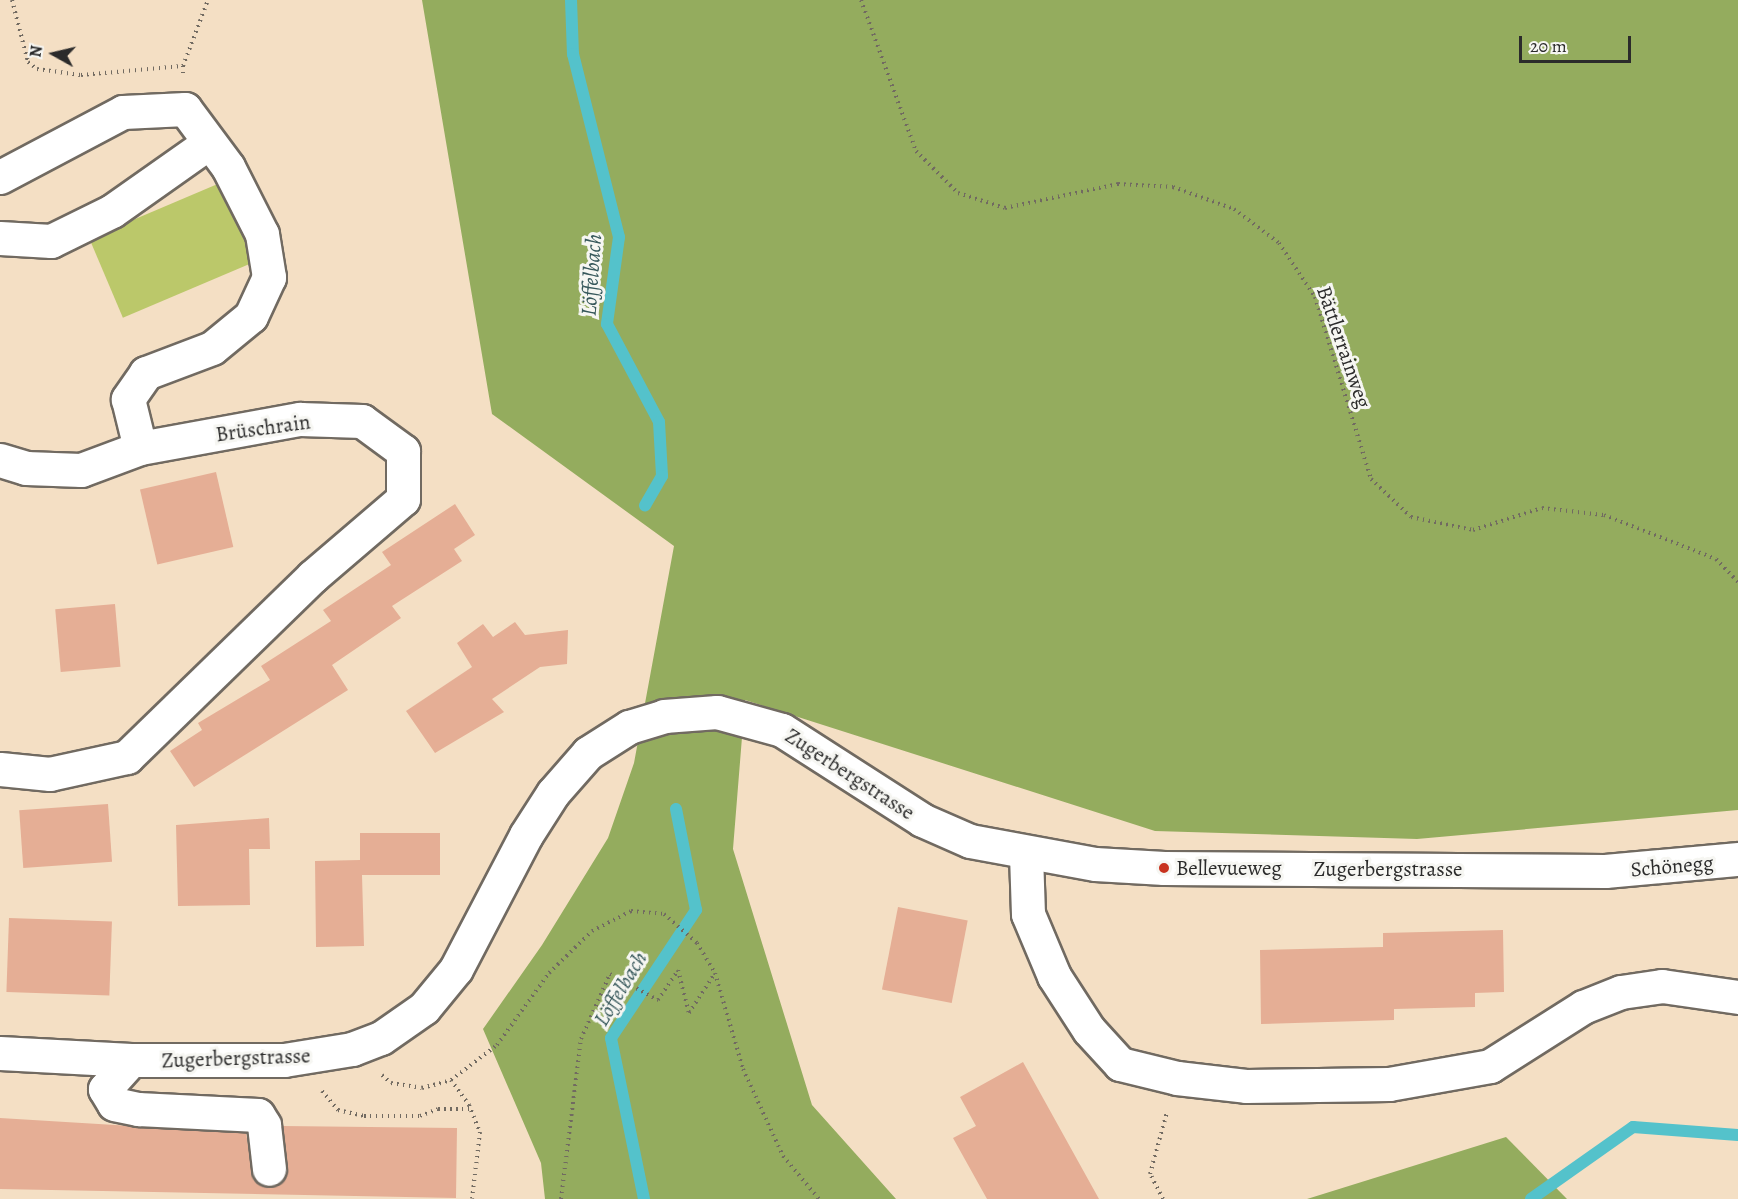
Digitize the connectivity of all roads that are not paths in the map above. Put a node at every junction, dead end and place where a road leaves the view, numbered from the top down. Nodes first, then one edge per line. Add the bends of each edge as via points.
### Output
1 (207, 144) junction
2 (0, 177) edge
3 (0, 238) edge
4 (140, 448) junction
5 (0, 460) edge
6 (0, 769) edge
7 (1026, 854) junction
8 (1738, 859) edge
9 (1605, 871) joint
10 (1738, 997) edge
11 (0, 1053) edge
12 (131, 1060) junction
13 (269, 1170) dead end

1 - 2 street via 185,109 123,111
1 - 3 street via 112,211 51,241
1 - 4 street via 228,167 262,234 269,277 251,316 212,348 146,373 128,399
4 - 5 street via 81,470 26,468
4 - 6 street, Brüschrain via 300,419 362,421 403,451 403,499 312,577 127,757 50,774
7 - 9 street, Zugerbergstrasse via 1164,868
7 - 10 street via 1028,914 1054,976 1089,1030 1120,1064 1177,1078 1246,1086 1389,1084 1490,1066 1583,1007 1621,992 1662,986
7 - 12 street, Zugerbergstrasse via 970,841 922,820 782,730 717,712 664,716 629,727 588,753 553,793 526,835 456,969 424,1008 381,1038 352,1049 284,1060
8 - 9 street, Schönegg
11 - 12 street, Zugerbergstrasse
12 - 13 street via 105,1089 114,1104 138,1109 258,1115 264,1125

